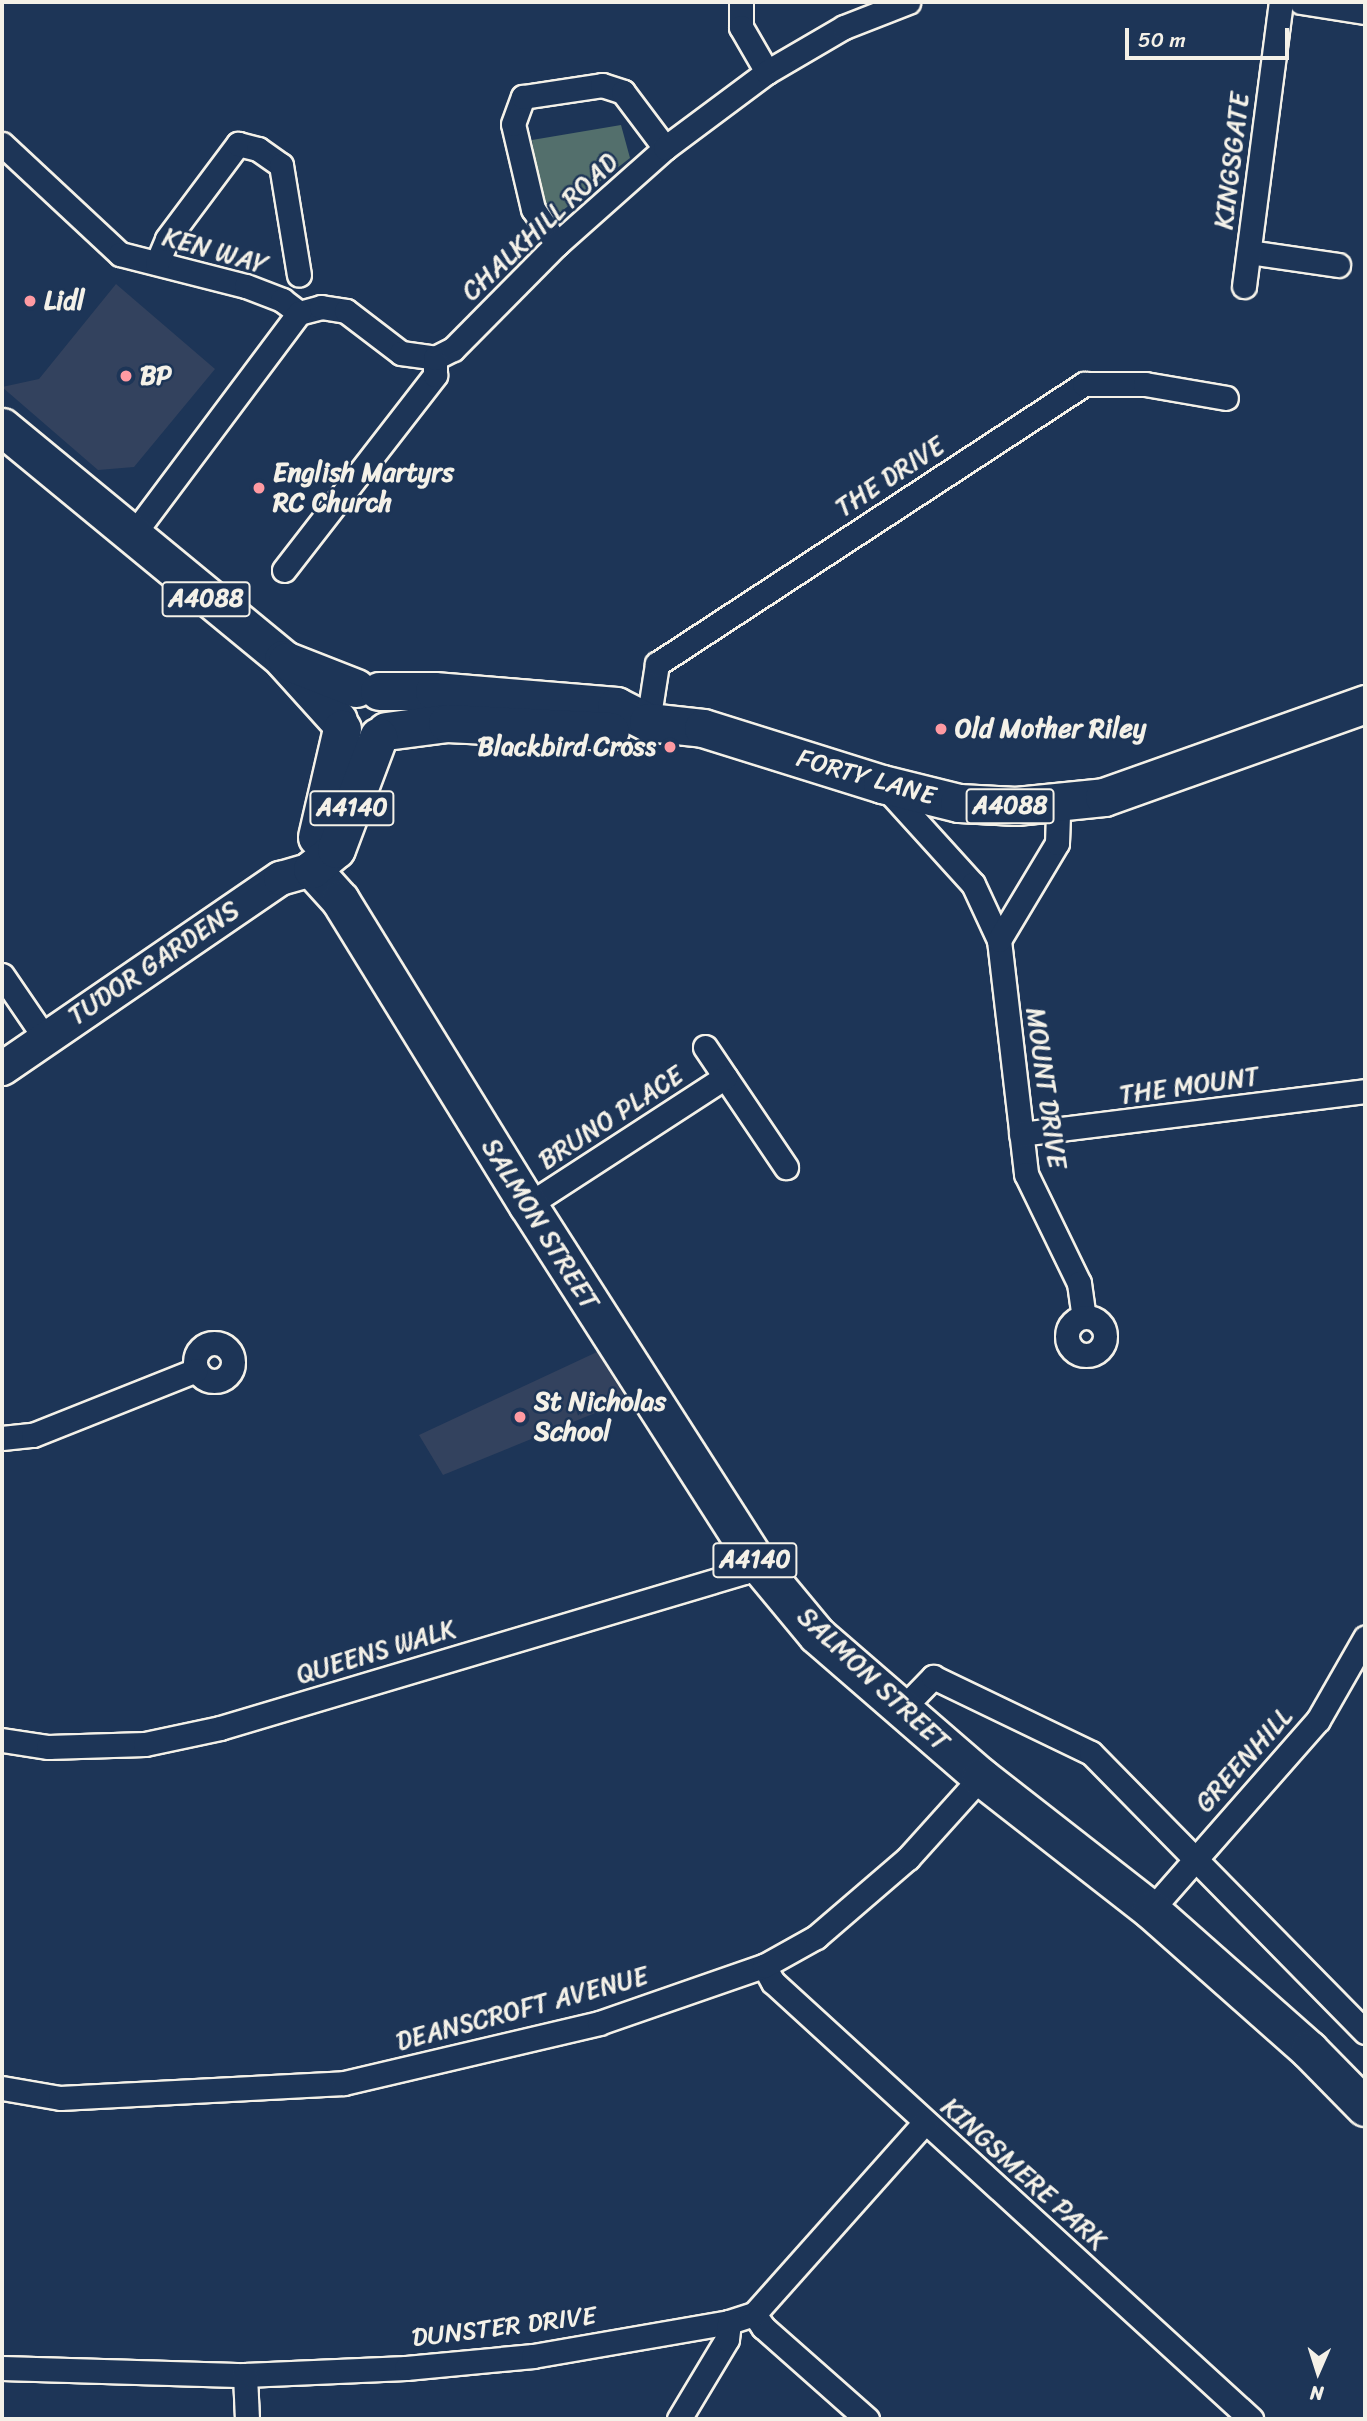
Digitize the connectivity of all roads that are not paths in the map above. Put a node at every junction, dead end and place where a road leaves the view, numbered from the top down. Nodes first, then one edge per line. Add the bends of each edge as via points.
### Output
1 (741, 2) edge
2 (908, 2) edge
3 (1281, 2) edge
4 (1301, 2) edge
5 (1365, 12) edge
6 (768, 72) junction
7 (2, 144) edge
8 (665, 148) junction
9 (557, 244) junction
10 (1249, 252) junction
11 (157, 263) junction
12 (1338, 265) dead end
13 (299, 275) dead end
14 (1244, 286) dead end
15 (299, 313) junction
16 (435, 358) junction
17 (1226, 398) dead end
18 (2, 426) edge
19 (132, 536) junction
20 (284, 570) dead end
21 (283, 659) junction
22 (368, 690) junction
23 (1365, 704) edge
24 (648, 722) junction
25 (340, 725) junction
26 (382, 734) junction
27 (882, 784) junction
28 (1058, 805) junction
29 (312, 869) junction
30 (999, 940) junction
31 (2, 975) edge
32 (45, 1038) junction
33 (705, 1047) dead end
34 (2, 1068) edge
35 (725, 1077) junction
36 (1365, 1091) edge
37 (1021, 1134) junction
38 (786, 1167) dead end
39 (528, 1205) junction
40 (1084, 1317) dead end
41 (196, 1370) dead end
42 (2, 1438) edge
43 (758, 1564) junction
44 (1365, 1638) edge
45 (902, 1709) junction
46 (2, 1740) edge
47 (981, 1777) junction
48 (1194, 1857) junction
49 (1151, 1910) junction
50 (764, 1966) junction
51 (1365, 2032) edge
52 (2, 2088) edge
53 (1365, 2107) edge
54 (925, 2122) junction
55 (754, 2314) junction
56 (729, 2322) junction
57 (2, 2368) edge
58 (245, 2375) junction
59 (247, 2419) edge
60 (679, 2419) edge
61 (867, 2419) edge
62 (1251, 2419) edge

1 - 6 street via 741,27
2 - 6 street, CHALKHILL ROAD via 844,27
3 - 10 street, KINGSGATE
4 - 5 street
6 - 8 street, CHALKHILL ROAD
7 - 11 street, KEN WAY via 120,254
8 - 9 street, CHALKHILL ROAD
8 - 9 street via 623,92 602,85 523,97 513,124 533,208
9 - 16 street, CHALKHILL ROAD via 453,349
10 - 12 street
10 - 14 street, KINGSGATE
11 - 13 street via 167,239 238,144 258,149 281,165
11 - 15 street, KEN WAY via 246,286 282,300
15 - 16 street via 321,307 346,311 401,353
15 - 19 street
16 - 20 street via 435,375
17 - 24 street, THE DRIVE via 1145,384 1084,384 657,664
18 - 19 main road, A4088
19 - 21 main road, A4088
21 - 22 main road, A4088
21 - 25 main road, A4088
22 - 24 main road, FORTY LANE / A4088 via 616,706
22 - 25 main road via 340,701
22 - 26 main road via 391,710
23 - 28 main road, FORTY LANE / A4088 via 1114,794
24 - 26 main road, FORTY LANE / A4088 via 610,731 447,723
24 - 27 main road, FORTY LANE / A4088 via 703,729
25 - 26 main road via 357,740
25 - 29 main road, A4140
26 - 29 main road, A4140 via 336,849
27 - 28 main road, FORTY LANE / A4088 via 959,803
27 - 30 street, MOUNT DRIVE via 973,884
28 - 30 street via 1056,843
29 - 32 main road, TUDOR GARDENS via 280,878
29 - 39 main road, SALMON STREET / A4140 via 340,900
30 - 37 street, MOUNT DRIVE
31 - 32 street
32 - 34 main road, TUDOR GARDENS
33 - 35 street, BRUNO PLACE
35 - 38 street, BRUNO PLACE
35 - 39 street, BRUNO PLACE
36 - 37 street, THE MOUNT
37 - 40 street, MOUNT DRIVE via 1026,1174 1079,1283
39 - 43 main road, SALMON STREET / A4140
41 - 42 street via 33,1435
43 - 45 main road, SALMON STREET / A4140 via 817,1634
43 - 46 street, QUEENS WALK via 744,1572 220,1728 145,1744 47,1747
44 - 48 street, GREENHILL via 1318,1720
45 - 47 main road, SALMON STREET / A4140
45 - 48 street via 933,1677 1091,1753
47 - 49 main road, SALMON STREET / A4140
47 - 50 street, DEANSCROFT AVENUE via 867,1896 816,1937
48 - 49 street, GREENHILL
48 - 51 street
49 - 53 main road, SALMON STREET / A4140 via 1309,2050
50 - 52 street, DEANSCROFT AVENUE via 599,2023 345,2083 60,2098
50 - 54 street, KINGSMERE PARK via 773,1982
54 - 55 street
54 - 62 street, KINGSMERE PARK
55 - 56 street, DUNSTER DRIVE
55 - 61 street via 762,2327
56 - 58 street, DUNSTER DRIVE via 533,2356 406,2368
56 - 60 street via 727,2339
57 - 58 street, DUNSTER DRIVE
58 - 59 street

